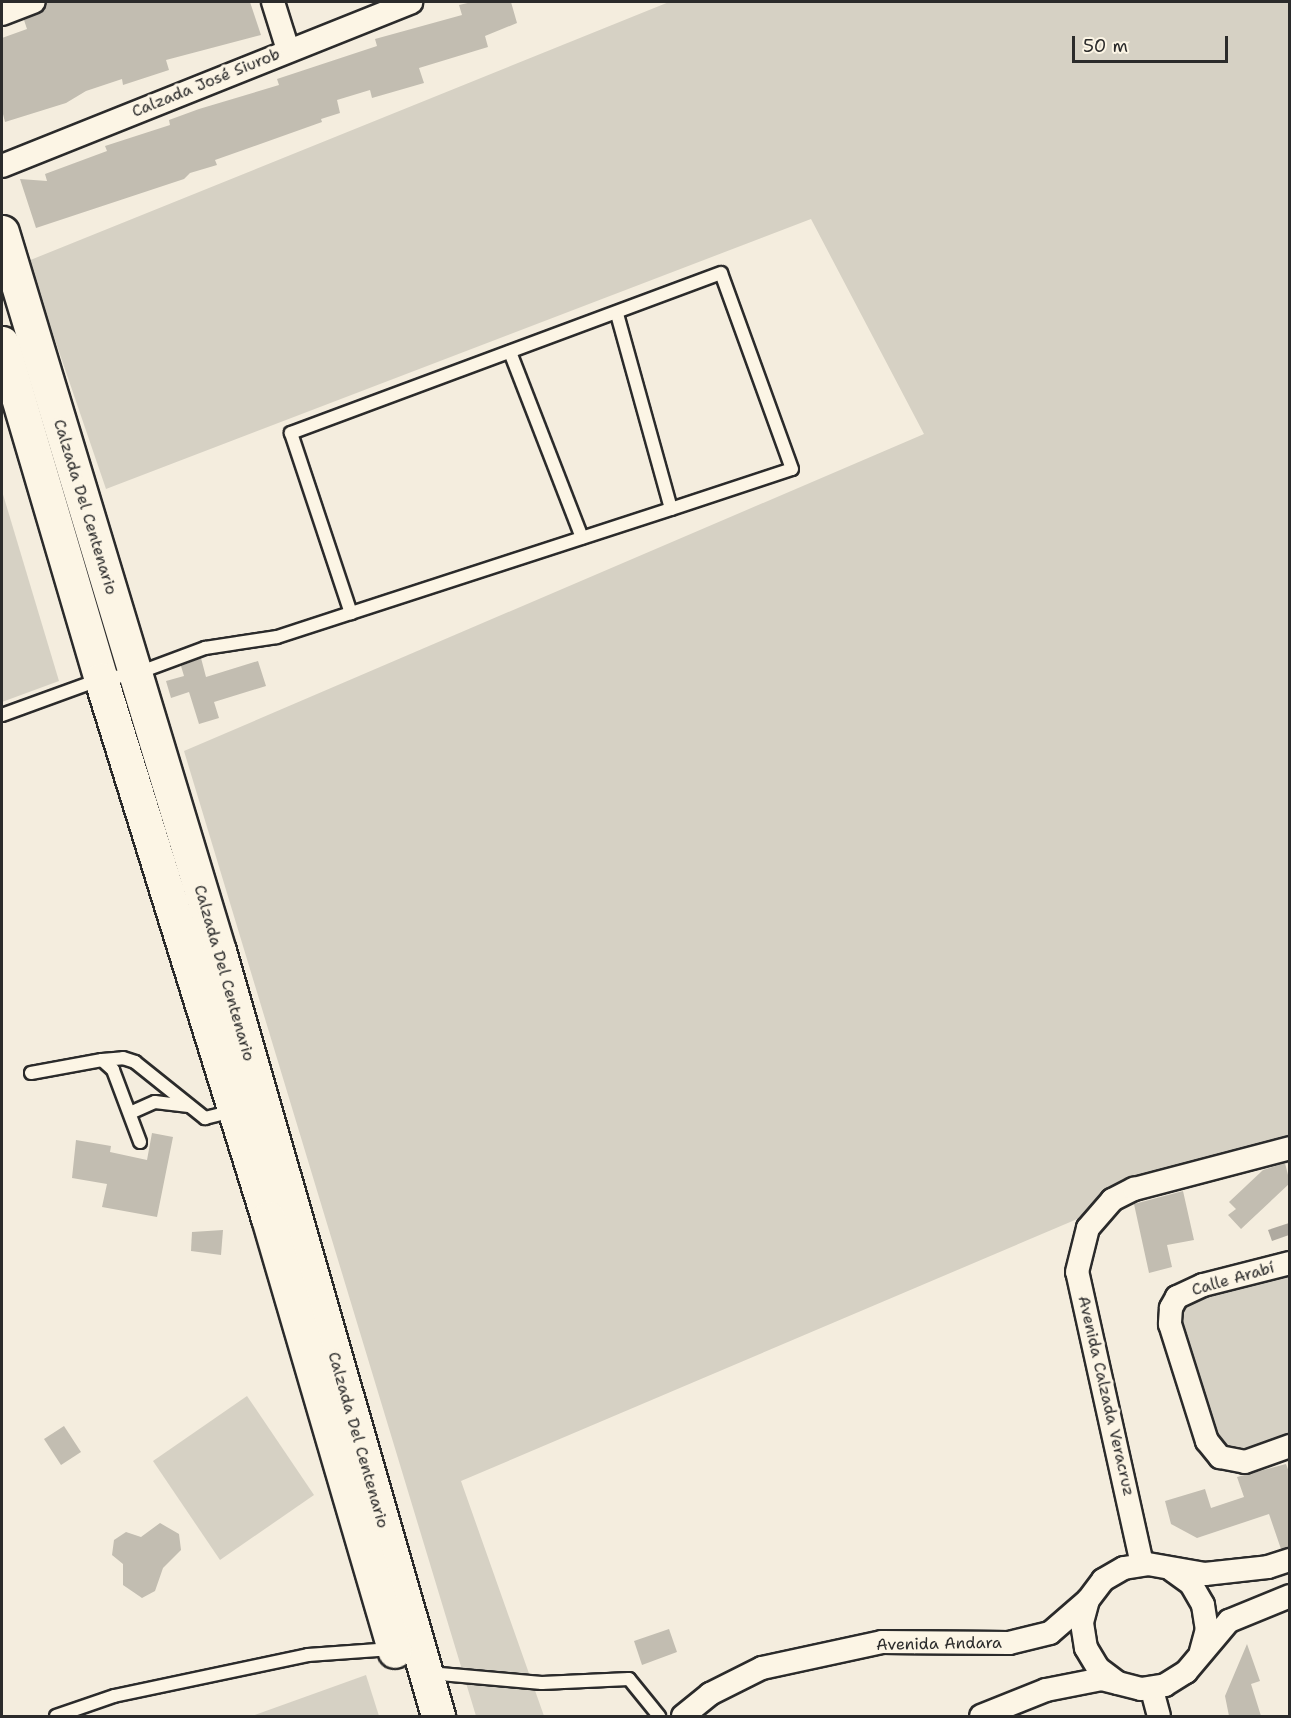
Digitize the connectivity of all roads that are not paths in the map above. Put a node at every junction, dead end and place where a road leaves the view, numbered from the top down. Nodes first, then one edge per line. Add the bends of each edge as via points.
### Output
1 (34, 2) edge
2 (273, 2) edge
3 (411, 2) edge
4 (2, 14) edge
5 (288, 50) junction
6 (2, 166) edge
7 (2, 232) edge
8 (617, 314) junction
9 (2, 343) edge
10 (510, 352) junction
11 (671, 508) junction
12 (582, 538) junction
13 (351, 613) junction
14 (135, 674) junction
15 (100, 679) junction
16 (2, 715) edge
17 (102, 1060) junction
18 (31, 1073) dead end
19 (190, 1107) junction
20 (235, 1111) junction
21 (130, 1113) junction
22 (140, 1142) dead end
23 (1290, 1148) edge
24 (1290, 1263) edge
25 (1290, 1446) edge
26 (1290, 1560) edge
27 (1142, 1564) junction
28 (1172, 1570) junction
29 (1290, 1596) edge
30 (1088, 1600) junction
31 (1201, 1653) junction
32 (410, 1661) junction
33 (1118, 1683) junction
34 (1152, 1690) junction
35 (56, 1716) edge
36 (414, 1716) edge
37 (438, 1716) edge
38 (659, 1716) edge
39 (683, 1716) edge
40 (981, 1716) edge
41 (1159, 1716) edge

1 - 4 street
2 - 5 street
3 - 5 street, Calzada José Siurob
5 - 6 street, Calzada José Siurob
7 - 14 main road, Calzada Del Centenario
8 - 10 lane
8 - 11 lane
8 - 11 lane via 721,273 792,469
9 - 15 main road, Calzada Del Centenario
10 - 12 lane
10 - 13 lane via 291,433
11 - 12 lane
12 - 13 lane
13 - 14 lane via 277,638 205,648
14 - 15 lane
14 - 32 main road, Calzada Del Centenario
15 - 16 lane
15 - 20 main road, Calzada Del Centenario
17 - 18 lane
17 - 19 lane via 123,1058 135,1062
17 - 21 lane via 113,1070
19 - 20 lane via 205,1118
19 - 21 lane via 155,1102
20 - 32 main road, Calzada Del Centenario
21 - 22 lane
23 - 27 street, Avenida Calzada Veracruz via 1134,1189 1112,1200 1088,1228 1077,1272
24 - 25 street, Calle Arabí via 1203,1285 1177,1297 1171,1308 1170,1324 1207,1441 1220,1457 1245,1462
26 - 28 street via 1268,1567 1205,1574
27 - 28 street
27 - 30 street, Avenida Andara via 1124,1568 1103,1580
28 - 31 street via 1191,1584 1203,1605 1207,1629
29 - 31 street via 1229,1621
30 - 33 street via 1083,1623 1086,1648 1098,1668
30 - 39 street, Avenida Andara via 1050,1633 1010,1643 882,1642 762,1668 710,1694
31 - 34 street via 1186,1672
32 - 35 lane via 308,1655 114,1696
32 - 36 main road, Calzada Del Centenario
32 - 37 main road, Calzada Del Centenario
32 - 38 lane via 542,1683 629,1679
33 - 34 street
33 - 40 street via 1102,1679 1046,1690
34 - 41 street

